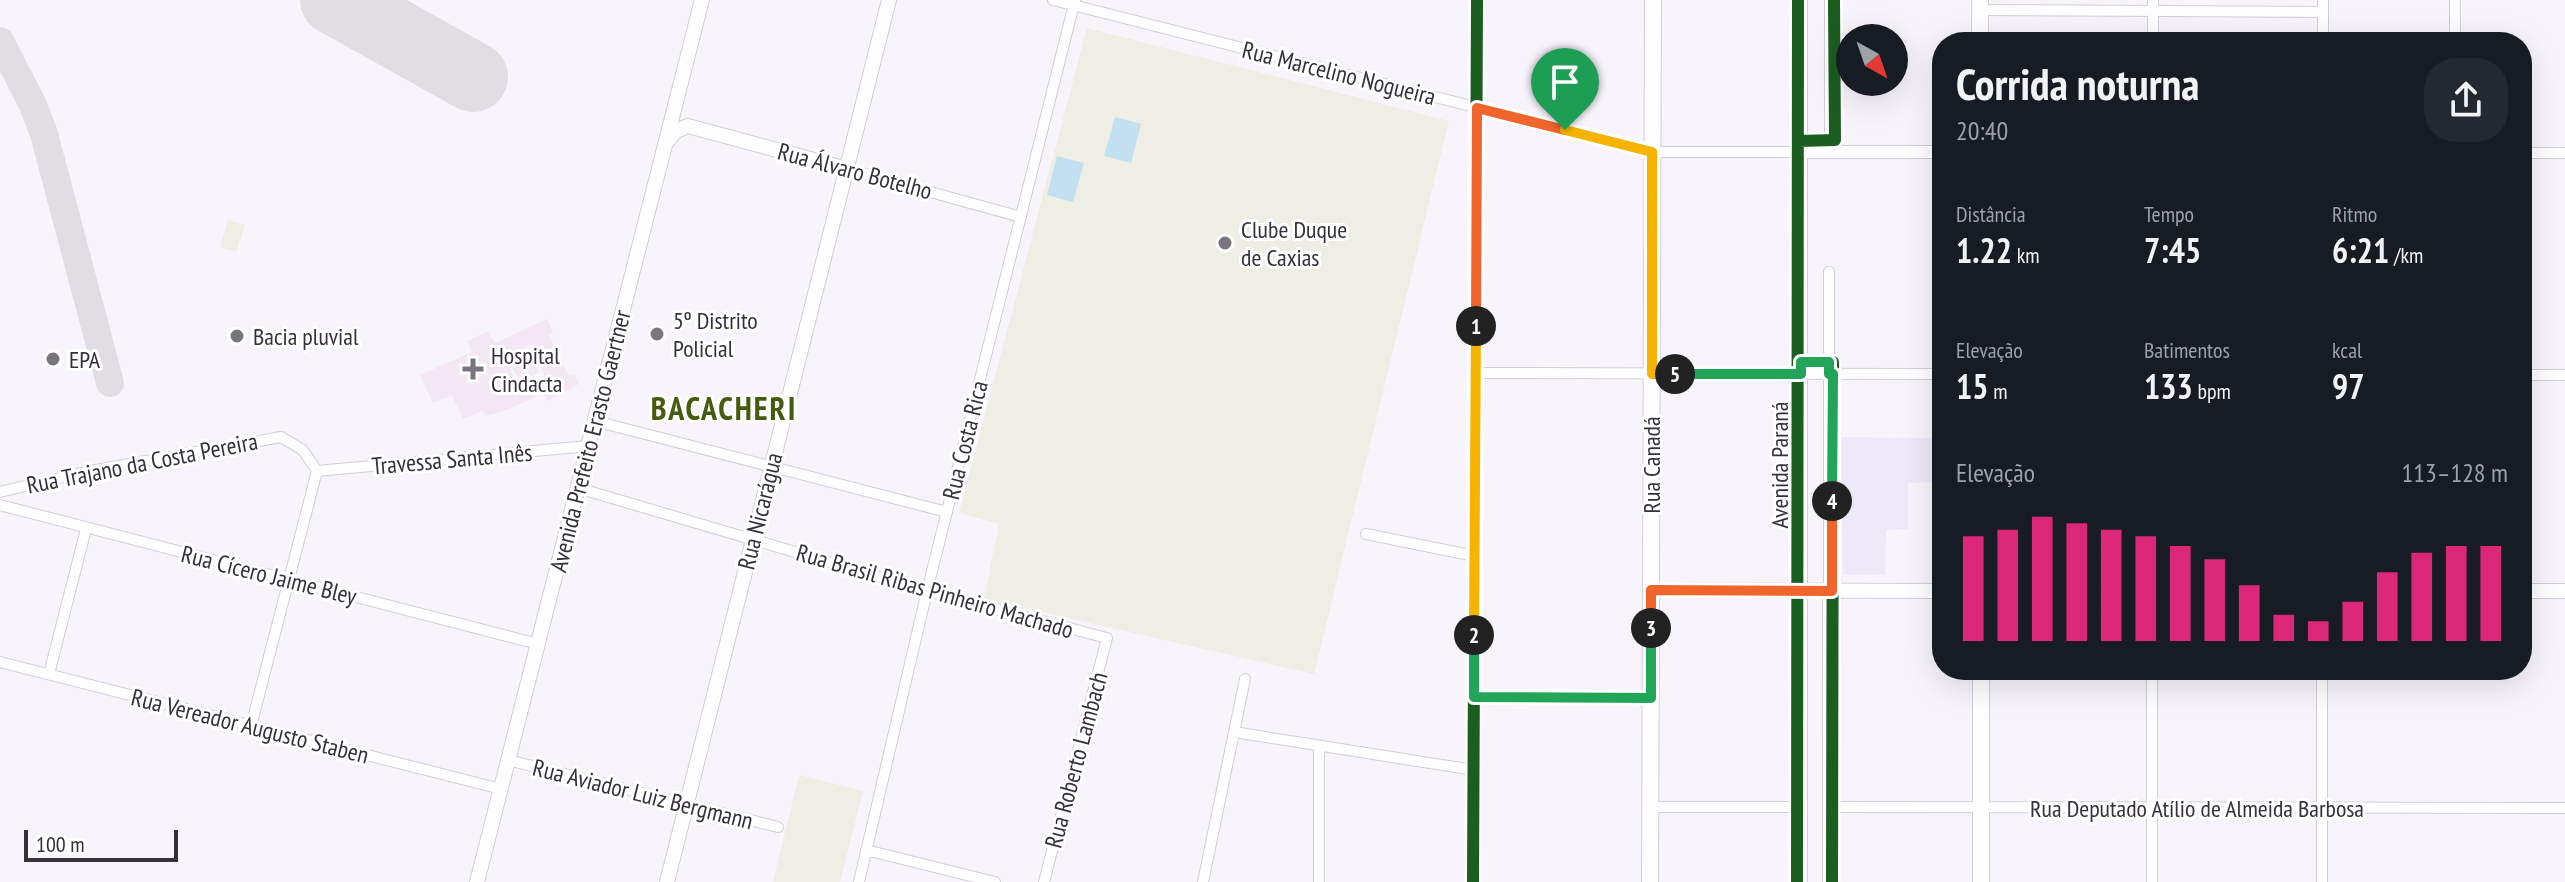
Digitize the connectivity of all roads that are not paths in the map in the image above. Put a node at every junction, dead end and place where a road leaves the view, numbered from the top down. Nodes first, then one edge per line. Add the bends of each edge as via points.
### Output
1 (702, 0) edge
2 (889, 0) edge
3 (1053, 0) edge
4 (1477, 0) edge
5 (1653, 0) edge
6 (1801, 0) edge
7 (1831, 0) edge
8 (2455, 0) edge
9 (1075, 3) edge
10 (1980, 5) edge
11 (2153, 5) edge
12 (2323, 6) edge
13 (1980, 32) edge
14 (2153, 32) edge
15 (2323, 32) edge
16 (2455, 32) edge
17 (676, 101) junction
18 (1477, 108) junction
19 (688, 126) junction
20 (666, 142) junction
21 (1652, 152) junction
22 (1801, 152) junction
23 (1831, 152) junction
24 (1932, 152) edge
25 (2532, 153) edge
26 (2565, 153) edge
27 (847, 169) junction
28 (1021, 217) junction
29 (1829, 272) dead end
30 (1476, 373) junction
31 (1652, 374) junction
32 (1801, 374) junction
33 (1829, 374) junction
34 (1932, 374) edge
35 (2532, 375) edge
36 (2565, 375) edge
37 (595, 421) junction
38 (588, 446) junction
39 (772, 467) junction
40 (317, 471) junction
41 (578, 488) junction
42 (0, 492) edge
43 (0, 505) edge
44 (947, 512) junction
45 (86, 529) junction
46 (1366, 534) dead end
47 (753, 540) junction
48 (1475, 556) junction
49 (288, 580) junction
50 (1651, 590) junction
51 (927, 591) junction
52 (1801, 591) junction
53 (1829, 591) junction
54 (1932, 591) edge
55 (2532, 591) edge
56 (2565, 591) edge
57 (1107, 638) joint
58 (538, 644) junction
59 (0, 662) edge
60 (49, 674) junction
61 (1245, 679) dead end
62 (1981, 680) edge
63 (2152, 680) edge
64 (2322, 680) edge
65 (1474, 697) junction
66 (1651, 698) junction
67 (251, 726) junction
68 (1234, 732) junction
69 (1319, 746) junction
70 (508, 760) junction
71 (1474, 770) junction
72 (501, 789) junction
73 (686, 804) junction
74 (1650, 807) junction
75 (1801, 807) junction
76 (1828, 807) junction
77 (1981, 807) junction
78 (2152, 808) junction
79 (2322, 808) junction
80 (2565, 808) edge
81 (778, 827) dead end
82 (866, 850) junction
83 (477, 882) edge
84 (667, 882) edge
85 (859, 882) edge
86 (995, 882) edge
87 (1044, 882) edge
88 (1203, 882) edge
89 (1319, 882) edge
90 (1473, 882) edge
91 (1650, 882) edge
92 (1801, 882) edge
93 (1829, 882) edge
94 (1981, 882) edge
95 (2152, 882) edge
96 (2322, 882) edge

1 - 17 main road, Avenida Prefeito Erasto Gaertner
2 - 27 main road, Rua Nicarágua
3 - 9 street, Rua Marcelino Nogueira
4 - 18 street
5 - 21 main road, Rua Canadá
6 - 22 street, Avenida Paraná
7 - 23 street
8 - 16 street
9 - 18 street, Rua Marcelino Nogueira
9 - 28 street, Rua Costa Rica
10 - 11 street
10 - 13 main road
11 - 12 street
11 - 14 street
12 - 15 street
17 - 19 main road
17 - 20 main road, Avenida Prefeito Erasto Gaertner
18 - 21 street, Rua Marcelino Nogueira
18 - 30 street
19 - 20 main road
19 - 27 main road, Rua Álvaro Botelho
20 - 37 main road, Avenida Prefeito Erasto Gaertner
21 - 22 street, Rua Marcelino Nogueira
21 - 31 main road, Rua Canadá
22 - 23 street, Rua Marcelino Nogueira
22 - 32 street, Avenida Paraná
23 - 24 street, Rua Marcelino Nogueira
25 - 26 street
27 - 28 street, Rua Álvaro Botelho
27 - 39 main road, Rua Nicarágua
28 - 44 street, Rua Costa Rica
29 - 33 street, Avenida Paraná
30 - 31 street
30 - 48 street
31 - 32 street
31 - 50 main road, Rua Canadá
32 - 33 street
32 - 52 street, Avenida Paraná
33 - 34 street
33 - 53 street, Avenida Paraná
35 - 36 street
37 - 38 main road, Avenida Prefeito Erasto Gaertner
37 - 39 street
38 - 40 street, Travessa Santa Inês
38 - 41 main road, Avenida Prefeito Erasto Gaertner
39 - 44 street
39 - 47 main road, Rua Nicarágua
40 - 42 street, Rua Trajano da Costa Pereira via 303,450 281,437
40 - 49 street
41 - 47 street, Rua Brasil Ribas Pinheiro Machado
41 - 58 main road, Avenida Prefeito Erasto Gaertner
43 - 45 street, Rua Cícero Jaime Bley
44 - 51 street, Rua Costa Rica
45 - 49 street, Rua Cícero Jaime Bley
45 - 60 street
46 - 48 street
47 - 51 street, Rua Brasil Ribas Pinheiro Machado
47 - 73 main road, Rua Nicarágua
48 - 65 street
49 - 58 street, Rua Cícero Jaime Bley
49 - 67 street
50 - 52 main road
50 - 66 main road, Rua Canadá
51 - 57 street, Rua Brasil Ribas Pinheiro Machado
51 - 82 street, Rua Costa Rica
52 - 53 main road
52 - 75 street, Avenida Paraná
53 - 54 main road
53 - 76 street, Avenida Paraná
55 - 56 main road
57 - 87 street, Rua Roberto Lambach
58 - 70 main road, Avenida Prefeito Erasto Gaertner
59 - 60 street, Rua Vereador Augusto Staben
60 - 67 street, Rua Vereador Augusto Staben
61 - 68 street
62 - 77 main road
63 - 78 street
64 - 79 street
65 - 66 street
65 - 71 street
66 - 74 main road, Rua Canadá
67 - 72 street, Rua Vereador Augusto Staben
68 - 69 street
68 - 88 street
69 - 71 street
69 - 89 street
70 - 72 main road, Avenida Prefeito Erasto Gaertner
70 - 73 street, Rua Aviador Luiz Bergmann
71 - 90 street
72 - 83 main road, Avenida Prefeito Erasto Gaertner
73 - 81 street, Rua Aviador Luiz Bergmann
73 - 84 main road, Rua Nicarágua
74 - 75 street
74 - 91 main road, Rua Canadá
75 - 92 street, Avenida Paraná
76 - 77 street, Rua Deputado Atílio de Almeida Barbosa
76 - 93 street, Avenida Paraná
77 - 78 street, Rua Deputado Atílio de Almeida Barbosa
77 - 94 main road
78 - 79 street, Rua Deputado Atílio de Almeida Barbosa
78 - 95 street
79 - 80 street, Rua Deputado Atílio de Almeida Barbosa
79 - 96 street
82 - 85 street, Rua Costa Rica
82 - 86 street

